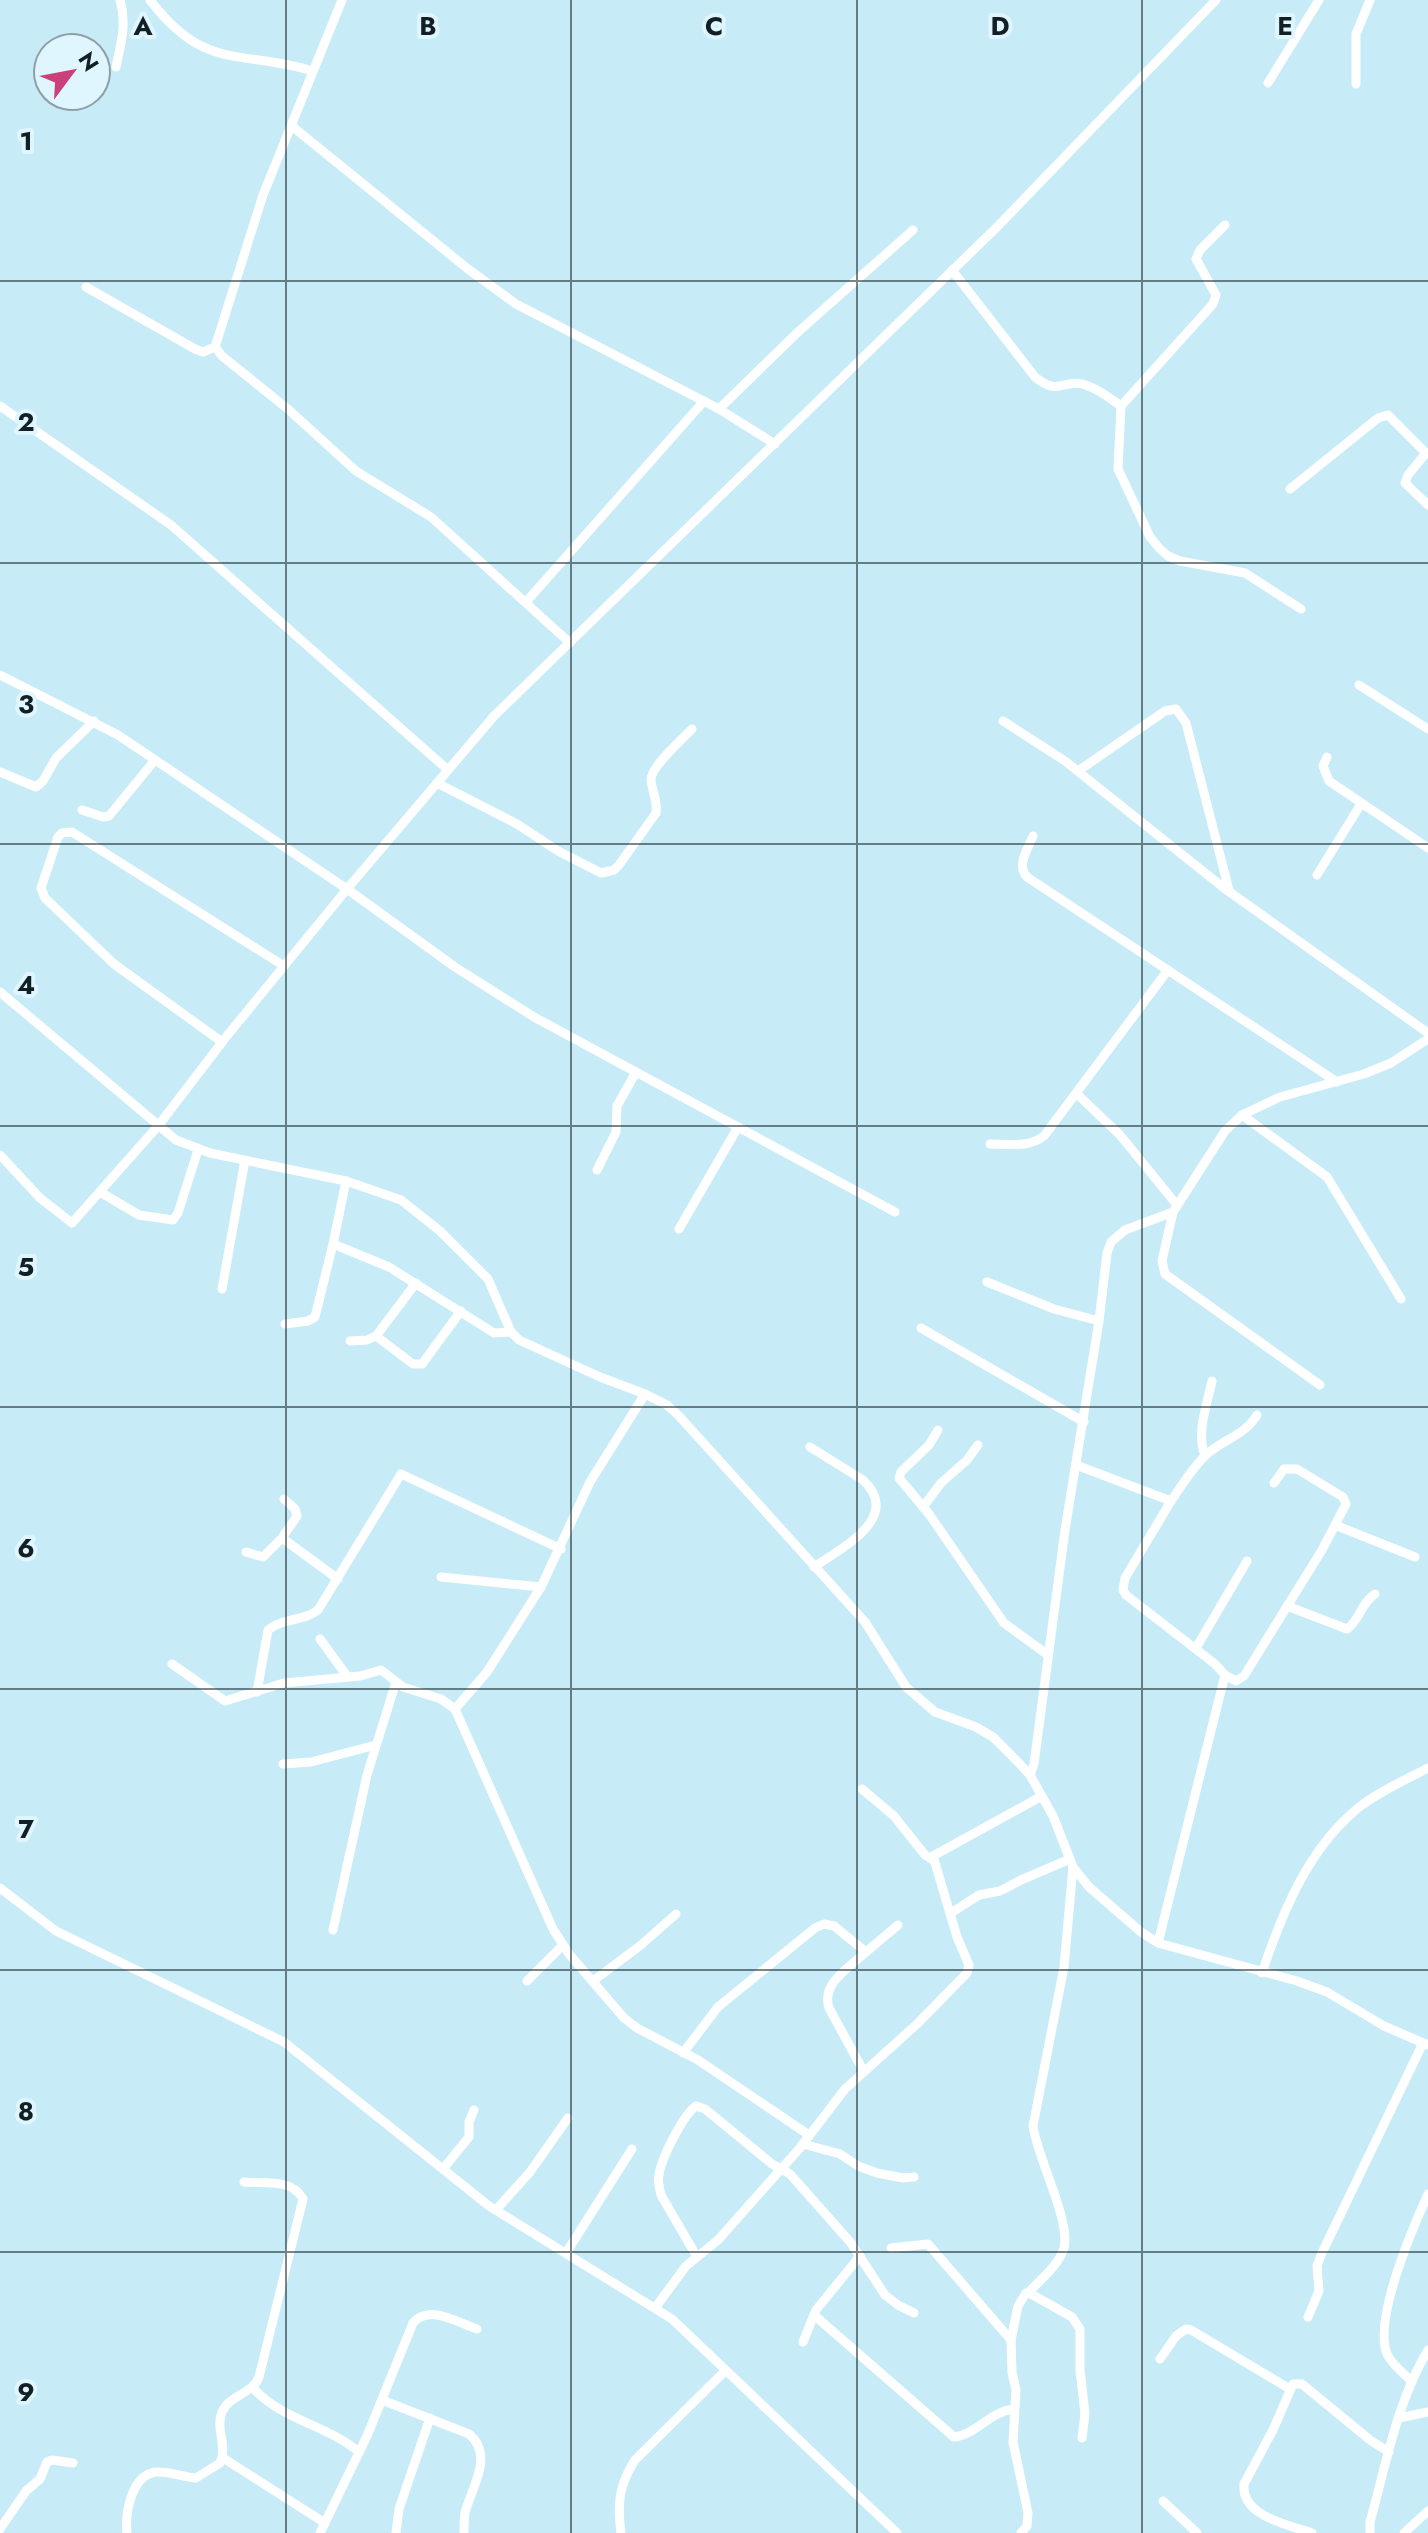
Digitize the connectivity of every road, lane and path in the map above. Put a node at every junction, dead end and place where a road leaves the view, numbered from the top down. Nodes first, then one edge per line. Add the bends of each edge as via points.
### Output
1 (120, 0) edge
2 (150, 0) edge
3 (342, 0) edge
4 (1216, 0) edge
5 (1319, 0) edge
6 (1370, 0) edge
7 (116, 67) dead end
8 (313, 71) junction
9 (1268, 83) dead end
10 (1356, 84) dead end
11 (293, 127) junction
12 (1225, 225) dead end
13 (913, 230) dead end
14 (952, 270) junction
15 (86, 287) dead end
16 (215, 347) junction
17 (704, 401) junction
18 (0, 406) edge
19 (1121, 406) junction
20 (719, 409) junction
21 (775, 444) junction
22 (1427, 452) edge
23 (1290, 489) dead end
24 (1428, 505) edge
25 (526, 602) junction
26 (1301, 609) dead end
27 (570, 643) junction
28 (0, 675) edge
29 (1359, 685) dead end
30 (94, 721) junction
31 (1003, 721) dead end
32 (692, 729) dead end
33 (1428, 729) edge
34 (1327, 757) dead end
35 (155, 760) junction
36 (448, 770) junction
37 (1078, 771) junction
38 (0, 772) edge
39 (437, 783) junction
40 (1361, 804) junction
41 (82, 810) dead end
42 (1033, 836) dead end
43 (1428, 848) edge
44 (1317, 875) dead end
45 (347, 889) junction
46 (1229, 891) junction
47 (284, 966) junction
48 (1168, 970) junction
49 (0, 992) edge
50 (1428, 1033) edge
51 (1428, 1039) edge
52 (222, 1042) junction
53 (636, 1072) junction
54 (1337, 1082) junction
55 (1077, 1094) junction
56 (1242, 1115) junction
57 (158, 1126) junction
58 (738, 1127) junction
59 (990, 1144) dead end
60 (198, 1150) junction
61 (0, 1155) edge
62 (245, 1160) junction
63 (597, 1170) dead end
64 (346, 1181) junction
65 (100, 1192) junction
66 (1175, 1208) junction
67 (895, 1212) dead end
68 (679, 1229) dead end
69 (333, 1244) junction
70 (987, 1282) dead end
71 (416, 1283) junction
72 (222, 1289) dead end
73 (1401, 1299) dead end
74 (461, 1311) junction
75 (1099, 1321) junction
76 (285, 1324) dead end
77 (921, 1328) dead end
78 (511, 1332) junction
79 (376, 1336) junction
80 (350, 1341) dead end
81 (1212, 1381) dead end
82 (1320, 1385) dead end
83 (645, 1394) junction
84 (1257, 1415) dead end
85 (1084, 1422) junction
86 (938, 1430) dead end
87 (978, 1445) dead end
88 (810, 1447) dead end
89 (1205, 1456) junction
90 (1076, 1465) junction
91 (1274, 1483) dead end
92 (284, 1499) dead end
93 (1171, 1501) junction
94 (923, 1507) junction
95 (1335, 1525) junction
96 (282, 1538) junction
97 (561, 1549) junction
98 (246, 1552) dead end
99 (1415, 1557) dead end
100 (1247, 1561) dead end
101 (814, 1567) junction
102 (441, 1577) dead end
103 (338, 1579) junction
104 (541, 1587) junction
105 (1375, 1594) dead end
106 (1287, 1606) junction
107 (320, 1639) dead end
108 (1196, 1648) junction
109 (1048, 1655) junction
110 (172, 1664) dead end
111 (1225, 1675) junction
112 (347, 1676) junction
113 (396, 1682) junction
114 (257, 1692) junction
115 (455, 1709) junction
116 (376, 1745) junction
117 (283, 1764) dead end
118 (1428, 1768) edge
119 (1030, 1775) junction
120 (862, 1789) dead end
121 (1042, 1796) junction
122 (933, 1860) junction
123 (1072, 1863) junction
124 (0, 1888) edge
125 (951, 1913) junction
126 (676, 1914) dead end
127 (898, 1925) dead end
128 (333, 1930) dead end
129 (1158, 1943) junction
130 (562, 1946) junction
131 (866, 1952) junction
132 (1262, 1973) junction
133 (527, 1981) dead end
134 (593, 1981) junction
135 (1425, 2044) edge
136 (683, 2053) junction
137 (864, 2072) junction
138 (474, 2110) dead end
139 (568, 2118) dead end
140 (806, 2140) junction
141 (632, 2149) dead end
142 (782, 2168) junction
143 (443, 2169) junction
144 (914, 2177) dead end
145 (244, 2182) dead end
146 (1428, 2194) edge
147 (496, 2210) junction
148 (891, 2248) dead end
149 (566, 2253) junction
150 (860, 2256) junction
151 (697, 2257) junction
152 (1028, 2293) junction
153 (655, 2308) junction
154 (914, 2313) dead end
155 (814, 2315) junction
156 (1308, 2317) dead end
157 (477, 2329) dead end
158 (1011, 2340) junction
159 (803, 2342) dead end
160 (1428, 2350) edge
161 (1160, 2359) dead end
162 (725, 2371) junction
163 (1412, 2382) junction
164 (253, 2388) junction
165 (1290, 2389) junction
166 (382, 2400) junction
167 (1014, 2409) junction
168 (1428, 2412) edge
169 (430, 2418) junction
170 (1399, 2418) junction
171 (1082, 2438) dead end
172 (359, 2452) junction
173 (1389, 2452) junction
174 (223, 2458) junction
175 (73, 2463) dead end
176 (1163, 2501) dead end
177 (1428, 2511) edge
178 (323, 2528) edge
179 (0, 2529) edge
180 (127, 2533) edge
181 (396, 2533) edge
182 (464, 2533) edge
183 (621, 2533) edge
184 (897, 2533) edge
185 (1021, 2533) edge
186 (1197, 2533) edge
187 (1312, 2533) edge
188 (1370, 2533) edge
189 (1404, 2533) edge

1 - 7 street via 124,29
2 - 8 street via 177,31 209,50
3 - 8 street
4 - 14 street
5 - 9 street
6 - 10 street via 1356,34
8 - 11 street
11 - 16 street via 263,195
11 - 17 street via 516,304
12 - 19 street via 1196,259 1216,295 1213,304
13 - 20 street
14 - 19 street via 1046,386 1088,386
14 - 21 street
15 - 16 street via 195,349
16 - 25 street via 356,471 419,508
17 - 20 street
17 - 25 street
18 - 36 street via 171,525
19 - 26 street via 1118,469 1159,548 1180,561 1245,573
20 - 21 street
21 - 27 street
22 - 23 street via 1384,415
22 - 24 street via 1405,483
25 - 27 street
27 - 36 street via 494,716
28 - 30 street
29 - 33 street
30 - 35 street
30 - 38 street via 56,758 36,787
31 - 37 street
32 - 39 street via 651,775 657,803 651,822 619,865 607,872 592,871
34 - 40 street via 1325,776
35 - 41 street via 109,816
35 - 45 street
36 - 39 street
37 - 46 street
37 - 46 street via 1165,711 1176,709 1186,723
39 - 45 street
40 - 43 street
40 - 44 street
42 - 48 street via 1022,863 1027,877
45 - 47 street
45 - 53 street via 455,967
46 - 50 street
47 - 52 street
47 - 52 street via 72,832 58,837 41,888 45,898 114,964
48 - 54 street
48 - 55 street
49 - 57 street
51 - 54 street via 1391,1063
52 - 57 street
53 - 58 street
53 - 63 street via 617,1106 616,1132
54 - 56 street via 1280,1097
55 - 59 street via 1035,1143
55 - 66 street via 1120,1135
56 - 66 street via 1225,1131
56 - 73 street via 1327,1177
57 - 60 street
57 - 65 street
58 - 67 street
58 - 68 street
60 - 62 street
60 - 65 street via 173,1220 139,1215
61 - 65 street via 72,1223
62 - 64 street
62 - 72 street
64 - 69 street
64 - 78 street via 401,1200 440,1231 488,1279
66 - 75 street via 1125,1230 1111,1242
66 - 82 street via 1162,1261 1165,1274
69 - 71 street
69 - 76 street via 315,1317
70 - 75 street
71 - 74 street
71 - 79 street
74 - 78 street via 494,1333
74 - 79 street via 422,1364 413,1364
75 - 85 street
77 - 85 street
78 - 83 street
79 - 80 street
81 - 89 street via 1202,1428
83 - 97 street via 590,1482
83 - 101 street via 679,1416
84 - 89 street via 1246,1431
85 - 90 street
86 - 94 street via 899,1475
87 - 94 street
88 - 101 street via 863,1480 874,1499 868,1528
89 - 93 street
90 - 93 street
90 - 109 street
91 - 95 street via 1284,1469 1297,1469 1343,1497 1346,1504
92 - 96 street via 297,1516
93 - 108 street via 1123,1590
94 - 109 street via 1004,1623
95 - 99 street
95 - 106 street
96 - 98 street via 263,1557
96 - 103 street
97 - 103 street via 401,1474
97 - 104 street
100 - 108 street
101 - 119 street via 865,1622 920,1700 993,1737
102 - 104 street
103 - 114 street via 313,1614 283,1620 268,1630
104 - 115 street via 487,1672
105 - 106 street via 1347,1629
106 - 111 street via 1242,1679
107 - 112 street
108 - 111 street
109 - 119 street
110 - 114 street via 225,1701
111 - 129 street
112 - 113 street via 381,1670
112 - 114 street via 284,1683
113 - 115 street
113 - 116 street
115 - 130 street
116 - 117 street
116 - 128 street
118 - 132 street via 1359,1807 1337,1828 1298,1884
119 - 121 street
120 - 122 street
121 - 122 street via 935,1853
121 - 123 street
122 - 125 street
123 - 125 street via 979,1895
123 - 129 street via 1097,1894
123 - 152 street via 1064,1967 1033,2126 1060,2216 1064,2249
124 - 143 street via 56,1931 284,2042
125 - 137 street via 967,1973
126 - 134 street
127 - 131 street
129 - 132 street
130 - 133 street
130 - 134 street
131 - 136 street via 834,1926 819,1925 718,2007
131 - 137 street via 832,1984 826,1998
132 - 135 street via 1327,1992
134 - 136 street via 637,2028
135 - 156 street via 1321,2255 1319,2291
136 - 140 street
137 - 140 street
138 - 143 street via 469,2137
139 - 147 street
140 - 142 street
140 - 144 street via 877,2173
141 - 149 street
142 - 150 street
142 - 151 street
142 - 151 street via 705,2109 692,2109 663,2161 658,2183
143 - 147 street
145 - 164 street via 281,2184 303,2199
146 - 163 street via 1403,2249 1385,2336 1387,2353
147 - 149 street
148 - 158 street via 928,2244
149 - 153 street
150 - 154 street via 885,2295
150 - 155 street
151 - 153 street
152 - 158 street via 1018,2306
152 - 171 street via 1072,2317 1080,2329
153 - 162 street
155 - 159 street
155 - 167 street via 954,2437
157 - 166 street via 430,2313 418,2316
158 - 167 street
160 - 163 street
161 - 165 street via 1176,2336 1191,2330
162 - 183 street via 635,2460 619,2494
162 - 184 street
163 - 170 street
164 - 172 street via 273,2406
164 - 174 street via 233,2397 221,2414
165 - 173 street via 1302,2384
165 - 187 street via 1243,2493 1252,2508
166 - 169 street
166 - 172 street
167 - 185 street via 1013,2442 1028,2513
168 - 170 street
169 - 181 street
169 - 182 street via 469,2434 479,2447 481,2468 465,2512
170 - 173 street
172 - 178 street
173 - 188 street
174 - 178 street
174 - 180 street via 196,2478 158,2472 147,2476 131,2496
175 - 179 street via 47,2462 40,2479
176 - 186 street
177 - 189 street

